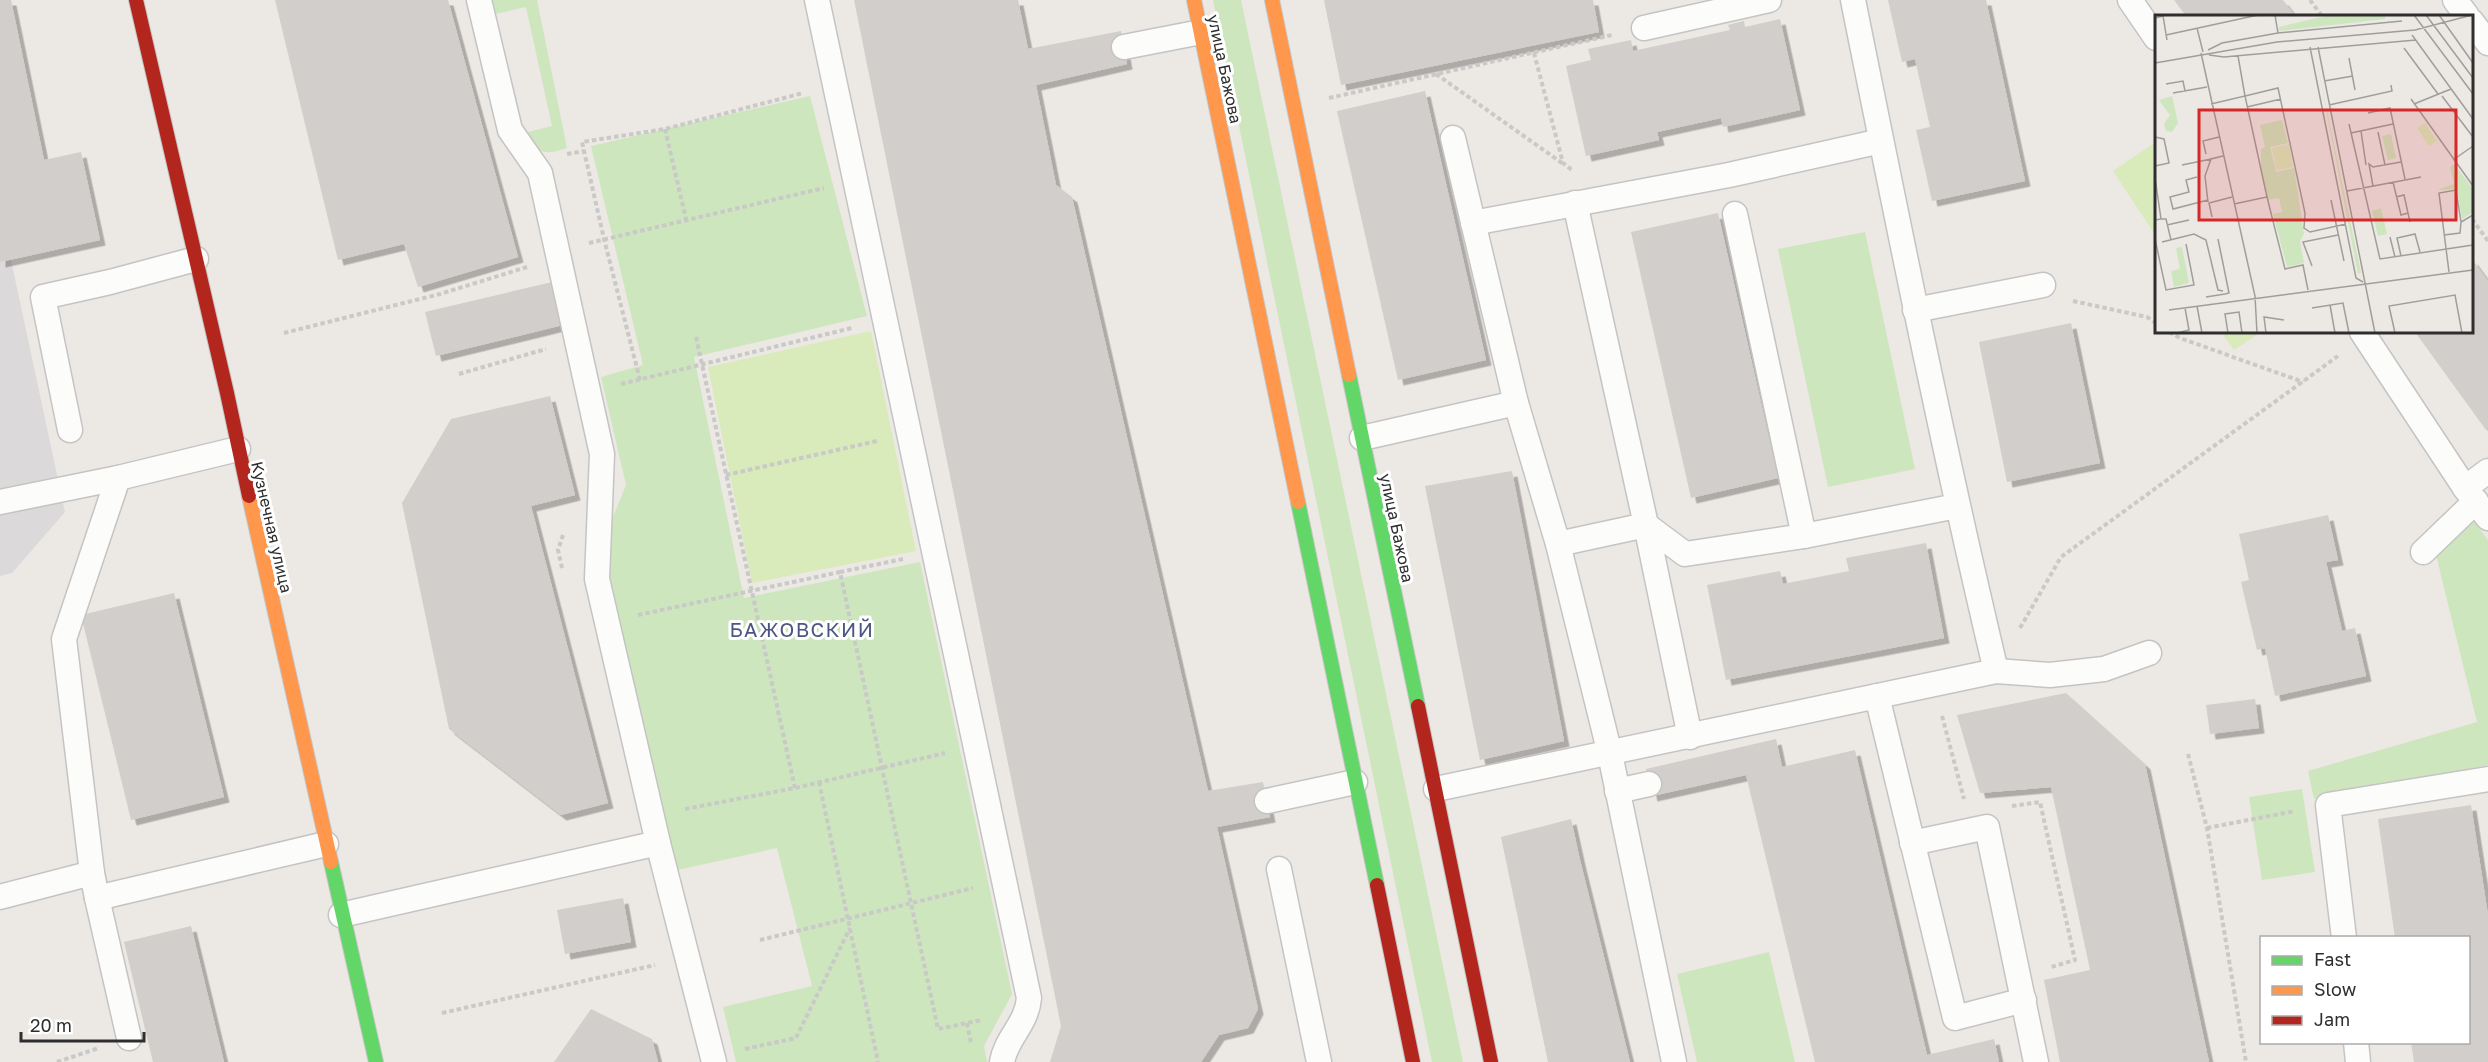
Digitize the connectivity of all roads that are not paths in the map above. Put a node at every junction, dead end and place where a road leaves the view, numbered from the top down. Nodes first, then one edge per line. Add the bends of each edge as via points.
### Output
1 (136, 0) edge
2 (479, 0) edge
3 (817, 0) edge
4 (1194, 0) edge
5 (1272, 0) edge
6 (1769, 0) edge
7 (1853, 0) edge
8 (2130, 0) edge
9 (2455, 0) edge
10 (2466, 15) edge
11 (2473, 23) edge
12 (1644, 28) road end
13 (1201, 32) junction
14 (2155, 35) edge
15 (2488, 44) edge
16 (1124, 47) dead end
17 (1453, 138) dead end
18 (1881, 141) junction
19 (1575, 203) junction
20 (1735, 214) dead end
21 (1473, 223) junction
22 (196, 259) junction
23 (2036, 286) road end
24 (1915, 310) junction
25 (2364, 334) edge
26 (1516, 403) junction
27 (70, 430) dead end
28 (1362, 438) junction
29 (238, 449) junction
30 (2488, 471) edge
31 (118, 477) junction
32 (0, 502) edge
33 (2476, 502) edge
34 (1957, 506) junction
35 (1646, 525) junction
36 (1804, 536) junction
37 (1558, 544) junction
38 (2423, 552) dead end
39 (2149, 653) dead end
40 (1996, 671) junction
41 (1878, 696) junction
42 (1690, 736) junction
43 (1610, 754) junction
44 (2488, 779) edge
45 (1355, 782) junction
46 (1649, 784) dead end
47 (1436, 789) junction
48 (1617, 791) junction
49 (1267, 801) dead end
50 (658, 843) junction
51 (1912, 843) junction
52 (326, 844) junction
53 (1279, 869) dead end
54 (92, 873) junction
55 (0, 897) edge
56 (97, 898) junction
57 (341, 915) junction
58 (2344, 936) edge
59 (2024, 1000) junction
60 (129, 1038) road end
61 (2356, 1044) edge
62 (713, 1059) edge
63 (376, 1062) edge
64 (1002, 1062) edge
65 (1319, 1062) edge
66 (1413, 1062) edge
67 (1491, 1062) edge
68 (1674, 1062) edge
69 (2036, 1062) edge
70 (2358, 1062) edge

1 - 22 street, Кузнечная улица
2 - 50 lane via 510,130 540,173 602,454 597,579
3 - 64 lane via 1029,998 1028,1011
4 - 13 street, улица Бажова
5 - 28 street, улица Бажова
6 - 12 lane
7 - 18 lane
8 - 14 lane
9 - 10 lane
11 - 15 lane
13 - 16 lane
13 - 45 street, улица Бажова
17 - 21 lane
18 - 19 lane via 1729,175
18 - 24 lane
19 - 21 lane
19 - 35 lane
20 - 36 lane
21 - 26 lane
22 - 27 lane via 43,297
22 - 29 street, Кузнечная улица
23 - 24 lane
24 - 34 lane
25 - 33 lane
26 - 28 lane
26 - 37 lane
28 - 47 street, улица Бажова
29 - 31 lane
29 - 52 street, Кузнечная улица
30 - 33 lane
31 - 32 lane
31 - 54 lane via 64,639
33 - 38 lane
34 - 36 lane
34 - 40 lane
35 - 36 lane via 1685,554
35 - 37 lane
35 - 42 lane
37 - 43 lane
39 - 40 lane via 2103,669 2050,675
40 - 41 lane
41 - 42 lane
41 - 51 lane
42 - 43 lane
43 - 47 lane
43 - 48 lane
44 - 58 lane via 2328,805
45 - 49 lane
45 - 66 street, улица Бажова
46 - 48 lane
47 - 67 street, улица Бажова
48 - 68 lane
50 - 57 lane
50 - 62 lane
51 - 59 lane via 1955,1018
51 - 59 lane via 1987,827
52 - 56 lane
52 - 57 street, Кузнечная улица
53 - 65 lane
54 - 55 lane
54 - 56 lane
56 - 60 lane
57 - 63 street, Кузнечная улица
59 - 69 lane
61 - 70 lane

